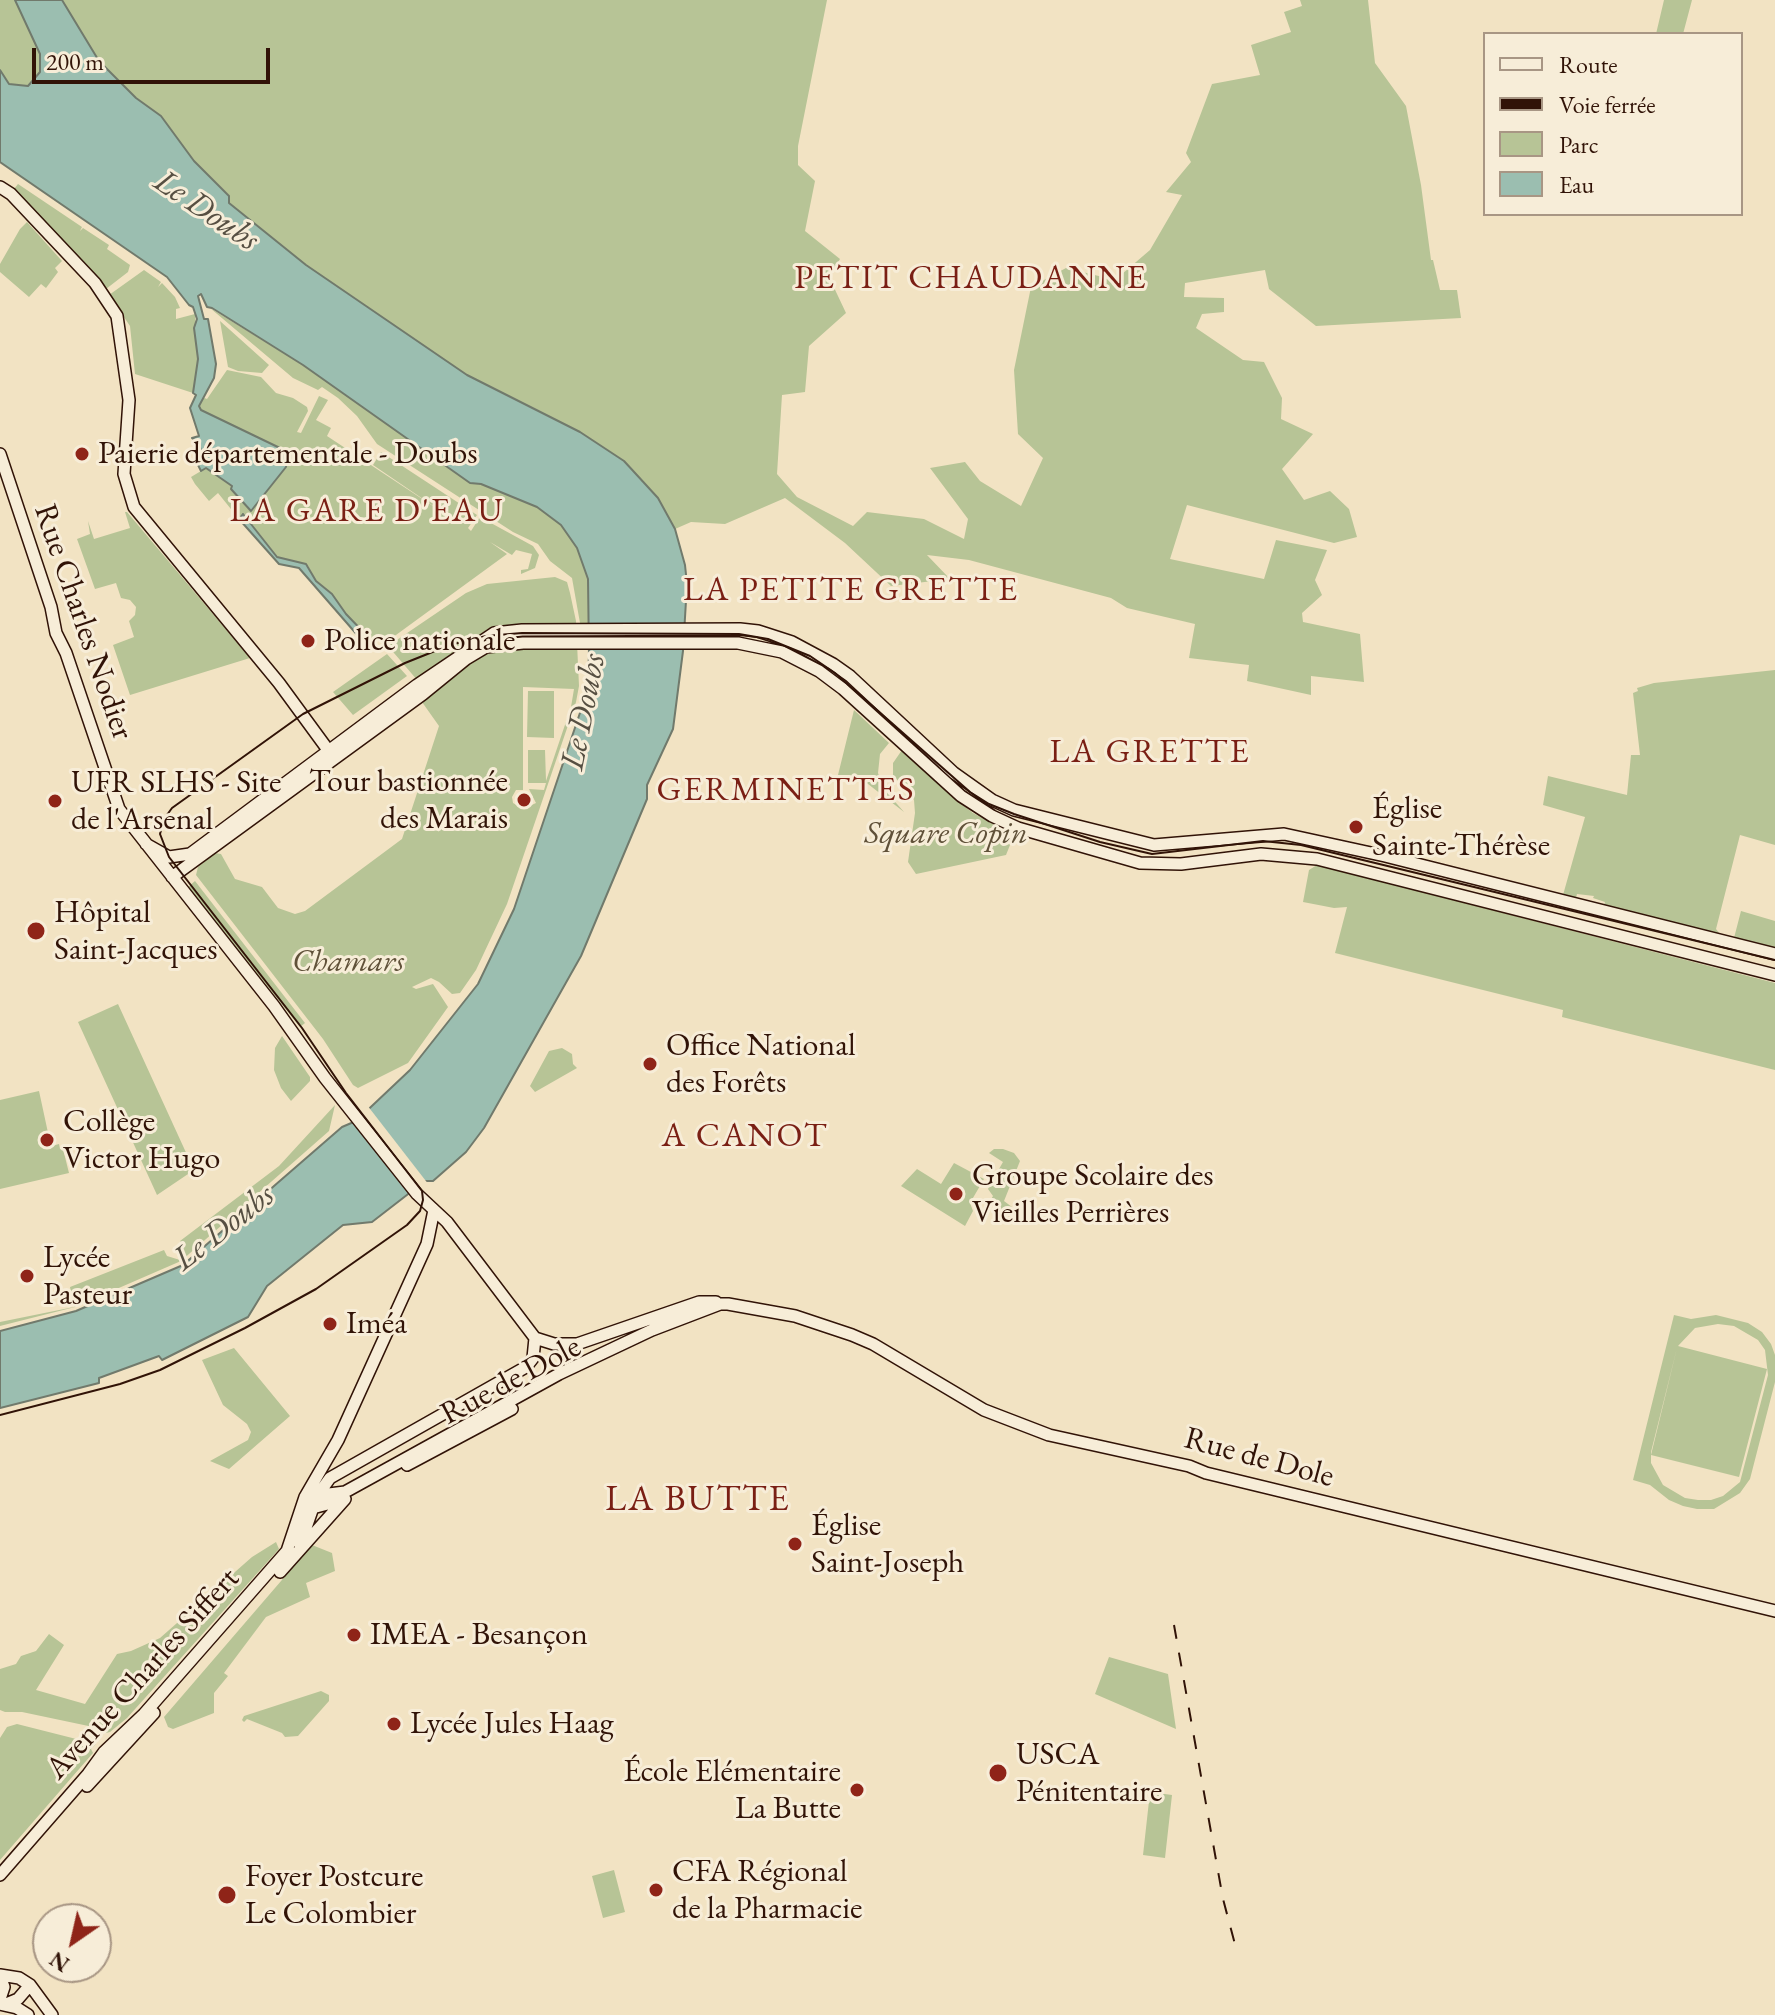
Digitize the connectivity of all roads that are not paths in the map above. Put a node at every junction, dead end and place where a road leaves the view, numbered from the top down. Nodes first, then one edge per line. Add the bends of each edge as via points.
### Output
1 (0, 187) edge
2 (0, 454) edge
3 (522, 636) junction
4 (331, 754) junction
5 (146, 844) junction
6 (172, 877) junction
7 (1775, 954) edge
8 (1775, 975) edge
9 (434, 1210) junction
10 (457, 1236) junction
11 (427, 1244) junction
12 (720, 1304) junction
13 (749, 1308) junction
14 (535, 1338) junction
15 (345, 1499) junction
16 (312, 1500) junction
17 (301, 1511) joint
18 (287, 1564) junction
19 (1775, 1611) edge
20 (0, 1875) edge
21 (0, 1886) edge
22 (0, 1975) edge
23 (30, 1985) junction
24 (2, 2002) edge
25 (28, 2015) edge
26 (52, 2015) edge

1 - 4 main road via 95,283 114,310 129,400 124,474 142,519
2 - 5 main road, Rue Charles Nodier via 116,804
3 - 4 main road via 479,650
3 - 7 main road via 758,631 833,664 954,773 1014,810 1154,845 1264,834 1303,838
3 - 8 main road via 738,643 782,652 843,689 961,796 1009,824 1140,863 1299,856
4 - 5 main road via 190,854 169,857
4 - 6 main road
5 - 6 main road, Rue Charles Nodier
6 - 9 main road, Rue Charles Nodier
9 - 10 main road, Rue Charles Nodier
9 - 11 main road, Avenue Charles Siffert
10 - 11 main road via 441,1232
10 - 14 main road, Rue Charles Nodier
11 - 16 main road, Avenue Charles Siffert
12 - 13 main road, Rue de Dole
12 - 14 main road via 699,1302 569,1345
12 - 16 main road, Rue de Dole via 559,1374 345,1492
13 - 15 main road, Rue de Dole via 714,1312 655,1336
13 - 19 main road, Rue de Dole via 852,1335 984,1410 1049,1435
14 - 16 main road via 533,1358 526,1367 334,1475
15 - 16 main road, Rue de Dole
15 - 18 main road, Avenue Charles Siffert
16 - 17 main road, Rue de Dole
16 - 18 main road, Avenue Charles Siffert via 305,1535
17 - 20 main road, Avenue Charles Siffert via 277,1565 144,1714 117,1737
18 - 21 main road, Avenue Charles Siffert
22 - 23 main road
22 - 24 main road
23 - 24 main road via 18,1999
23 - 26 main road
24 - 25 main road

